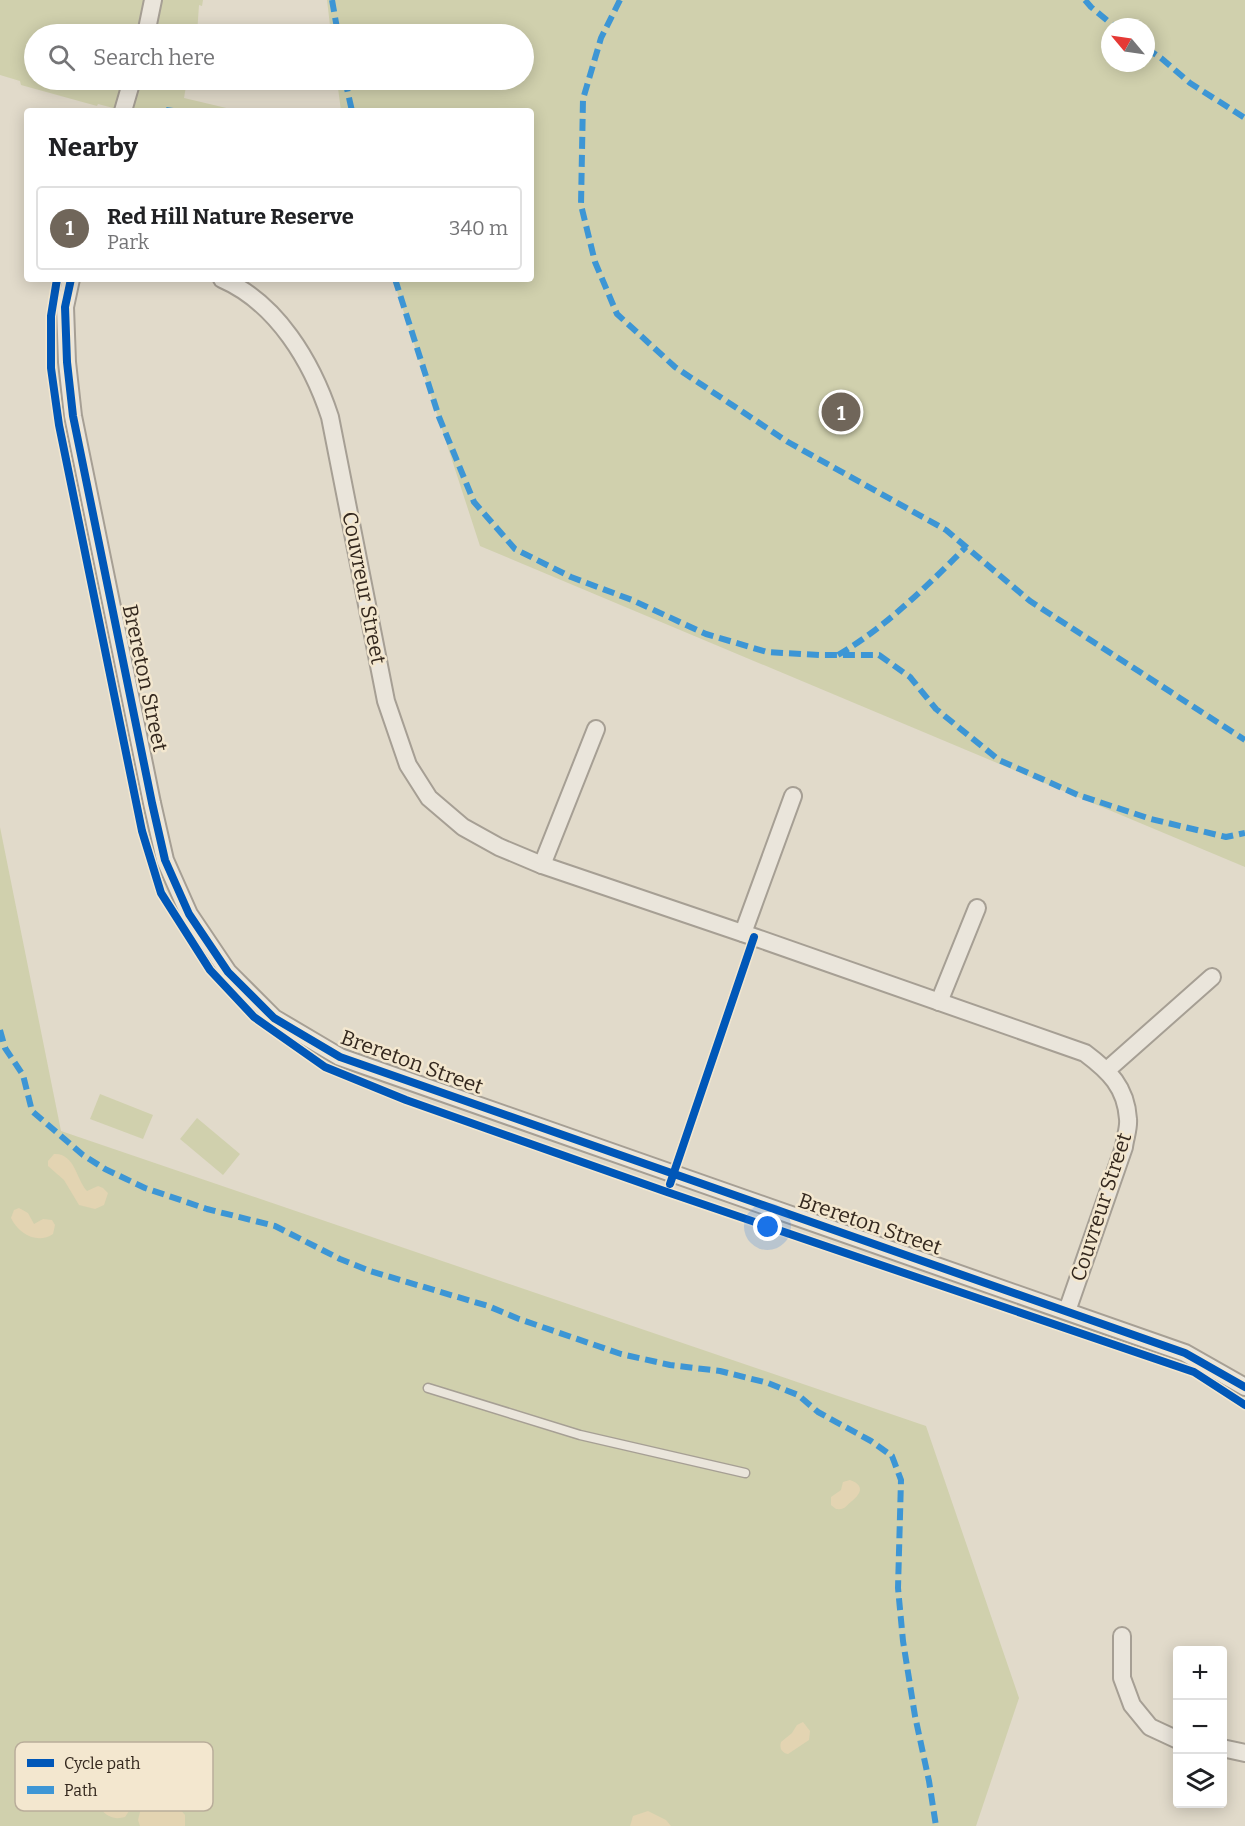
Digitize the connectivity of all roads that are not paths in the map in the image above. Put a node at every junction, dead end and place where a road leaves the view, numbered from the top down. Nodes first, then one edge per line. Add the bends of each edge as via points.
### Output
1 (153, 0) edge
2 (149, 24) edge
3 (129, 90) edge
4 (124, 108) edge
5 (70, 282) edge
6 (229, 282) edge
7 (596, 729) dead end
8 (794, 796) dead end
9 (542, 865) junction
10 (977, 908) dead end
11 (743, 933) junction
12 (1212, 977) dead end
13 (939, 1002) junction
14 (1107, 1070) junction
15 (1066, 1311) junction
16 (1243, 1383) edge
17 (428, 1388) dead end
18 (745, 1473) dead end
19 (1122, 1636) dead end
20 (1173, 1738) edge
21 (1227, 1749) edge
22 (1245, 1753) edge

1 - 2 street
3 - 4 street
5 - 15 street, Brereton Street via 65,307 73,416 165,860 189,914 228,972 274,1018 340,1057
6 - 9 street, Couvreur Street via 276,319 303,355 321,390 330,417 386,701 408,765 429,798 463,827
7 - 9 street
8 - 11 street
9 - 11 street, Couvreur Street
10 - 13 street
11 - 13 street, Couvreur Street
12 - 14 street
13 - 14 street, Couvreur Street via 1085,1053
14 - 15 street, Couvreur Street via 1122,1093 1129,1120 1124,1147
15 - 16 street, Brereton Street via 1185,1353
17 - 18 lane via 580,1435
19 - 20 street via 1122,1678 1132,1705 1150,1727
21 - 22 street

